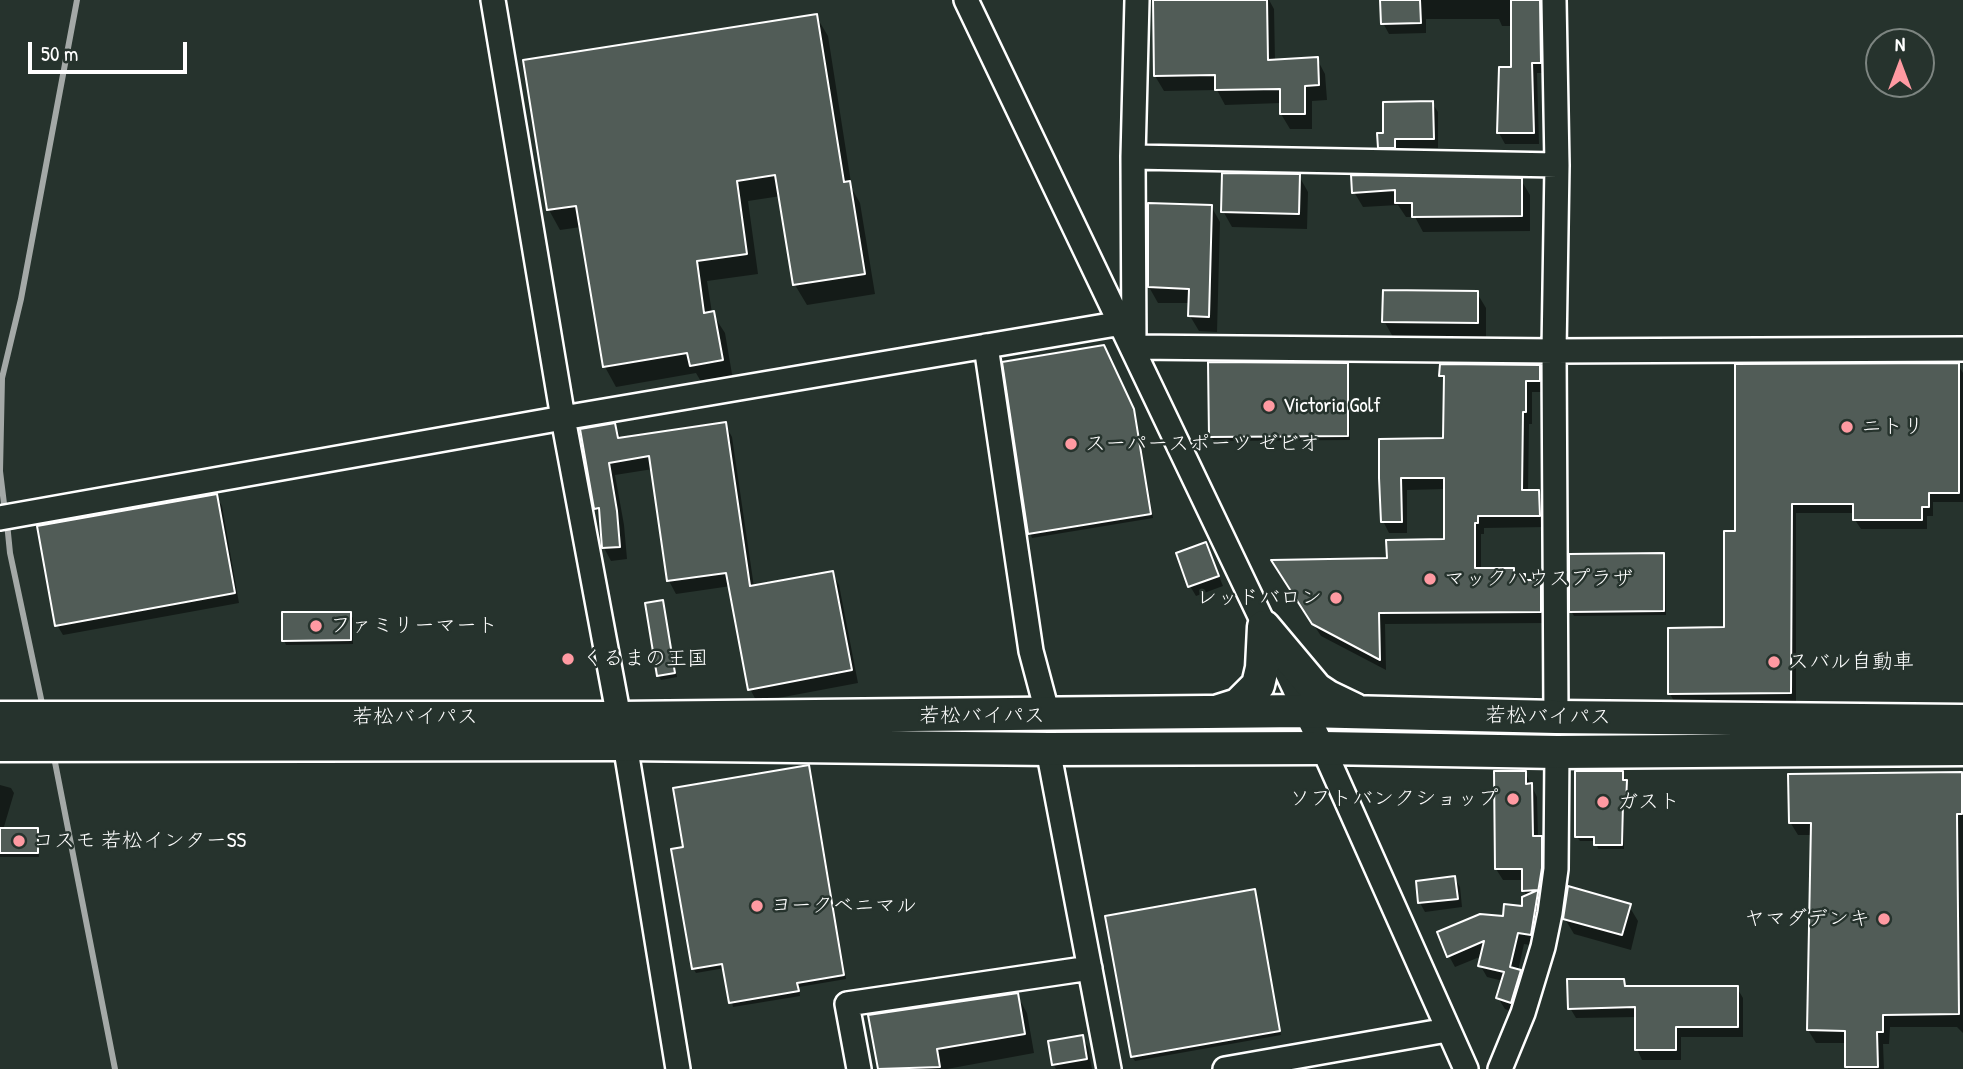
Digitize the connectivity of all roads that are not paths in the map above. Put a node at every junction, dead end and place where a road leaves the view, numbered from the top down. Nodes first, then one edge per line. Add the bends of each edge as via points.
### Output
1 (493, 0) edge
2 (967, 0) edge
3 (1137, 0) edge
4 (1554, 0) edge
5 (1133, 157) junction
6 (1557, 165) junction
7 (1122, 323) junction
8 (986, 346) junction
9 (1133, 347) junction
10 (1963, 349) edge
11 (1554, 351) junction
12 (563, 418) junction
13 (9, 516) edge
14 (1264, 627) junction
15 (1304, 711) junction
16 (1214, 713) junction
17 (1365, 713) junction
18 (1048, 715) junction
19 (1556, 717) junction
20 (1963, 721) edge
21 (11, 731) edge
22 (622, 731) junction
23 (1048, 748) junction
24 (1323, 748) junction
25 (1963, 749) edge
26 (1557, 752) junction
27 (1090, 968) junction
28 (1447, 1030) junction
29 (678, 1069) edge
30 (859, 1069) edge
31 (1108, 1069) edge
32 (1225, 1069) edge
33 (1466, 1069) edge
34 (1500, 1069) edge

1 - 12 street
2 - 7 street
3 - 5 street
4 - 6 street
5 - 6 street
5 - 9 street
6 - 11 street
7 - 8 street
7 - 9 street
8 - 12 street
8 - 18 street via 1031,651
9 - 11 street
9 - 14 street
10 - 11 street
11 - 19 street
12 - 13 street
12 - 22 street
14 - 15 street
14 - 16 highway via 1258,685 1238,705
14 - 17 highway via 1316,689
15 - 16 highway, 若松バイパス
15 - 17 highway, 若松バイパス
15 - 24 street
16 - 18 highway, 若松バイパス
17 - 19 highway, 若松バイパス
18 - 22 highway, 若松バイパス
19 - 20 highway, 若松バイパス
21 - 22 highway, 若松バイパス
22 - 23 highway, 若松バイパス
22 - 29 street
23 - 24 highway, 若松バイパス
23 - 27 street
24 - 26 highway, 若松バイパス
24 - 28 street
25 - 26 highway, 若松バイパス
26 - 34 street via 1556,869 1550,913 1523,1013
27 - 30 street via 847,1004
27 - 31 street
28 - 32 street
28 - 33 street

